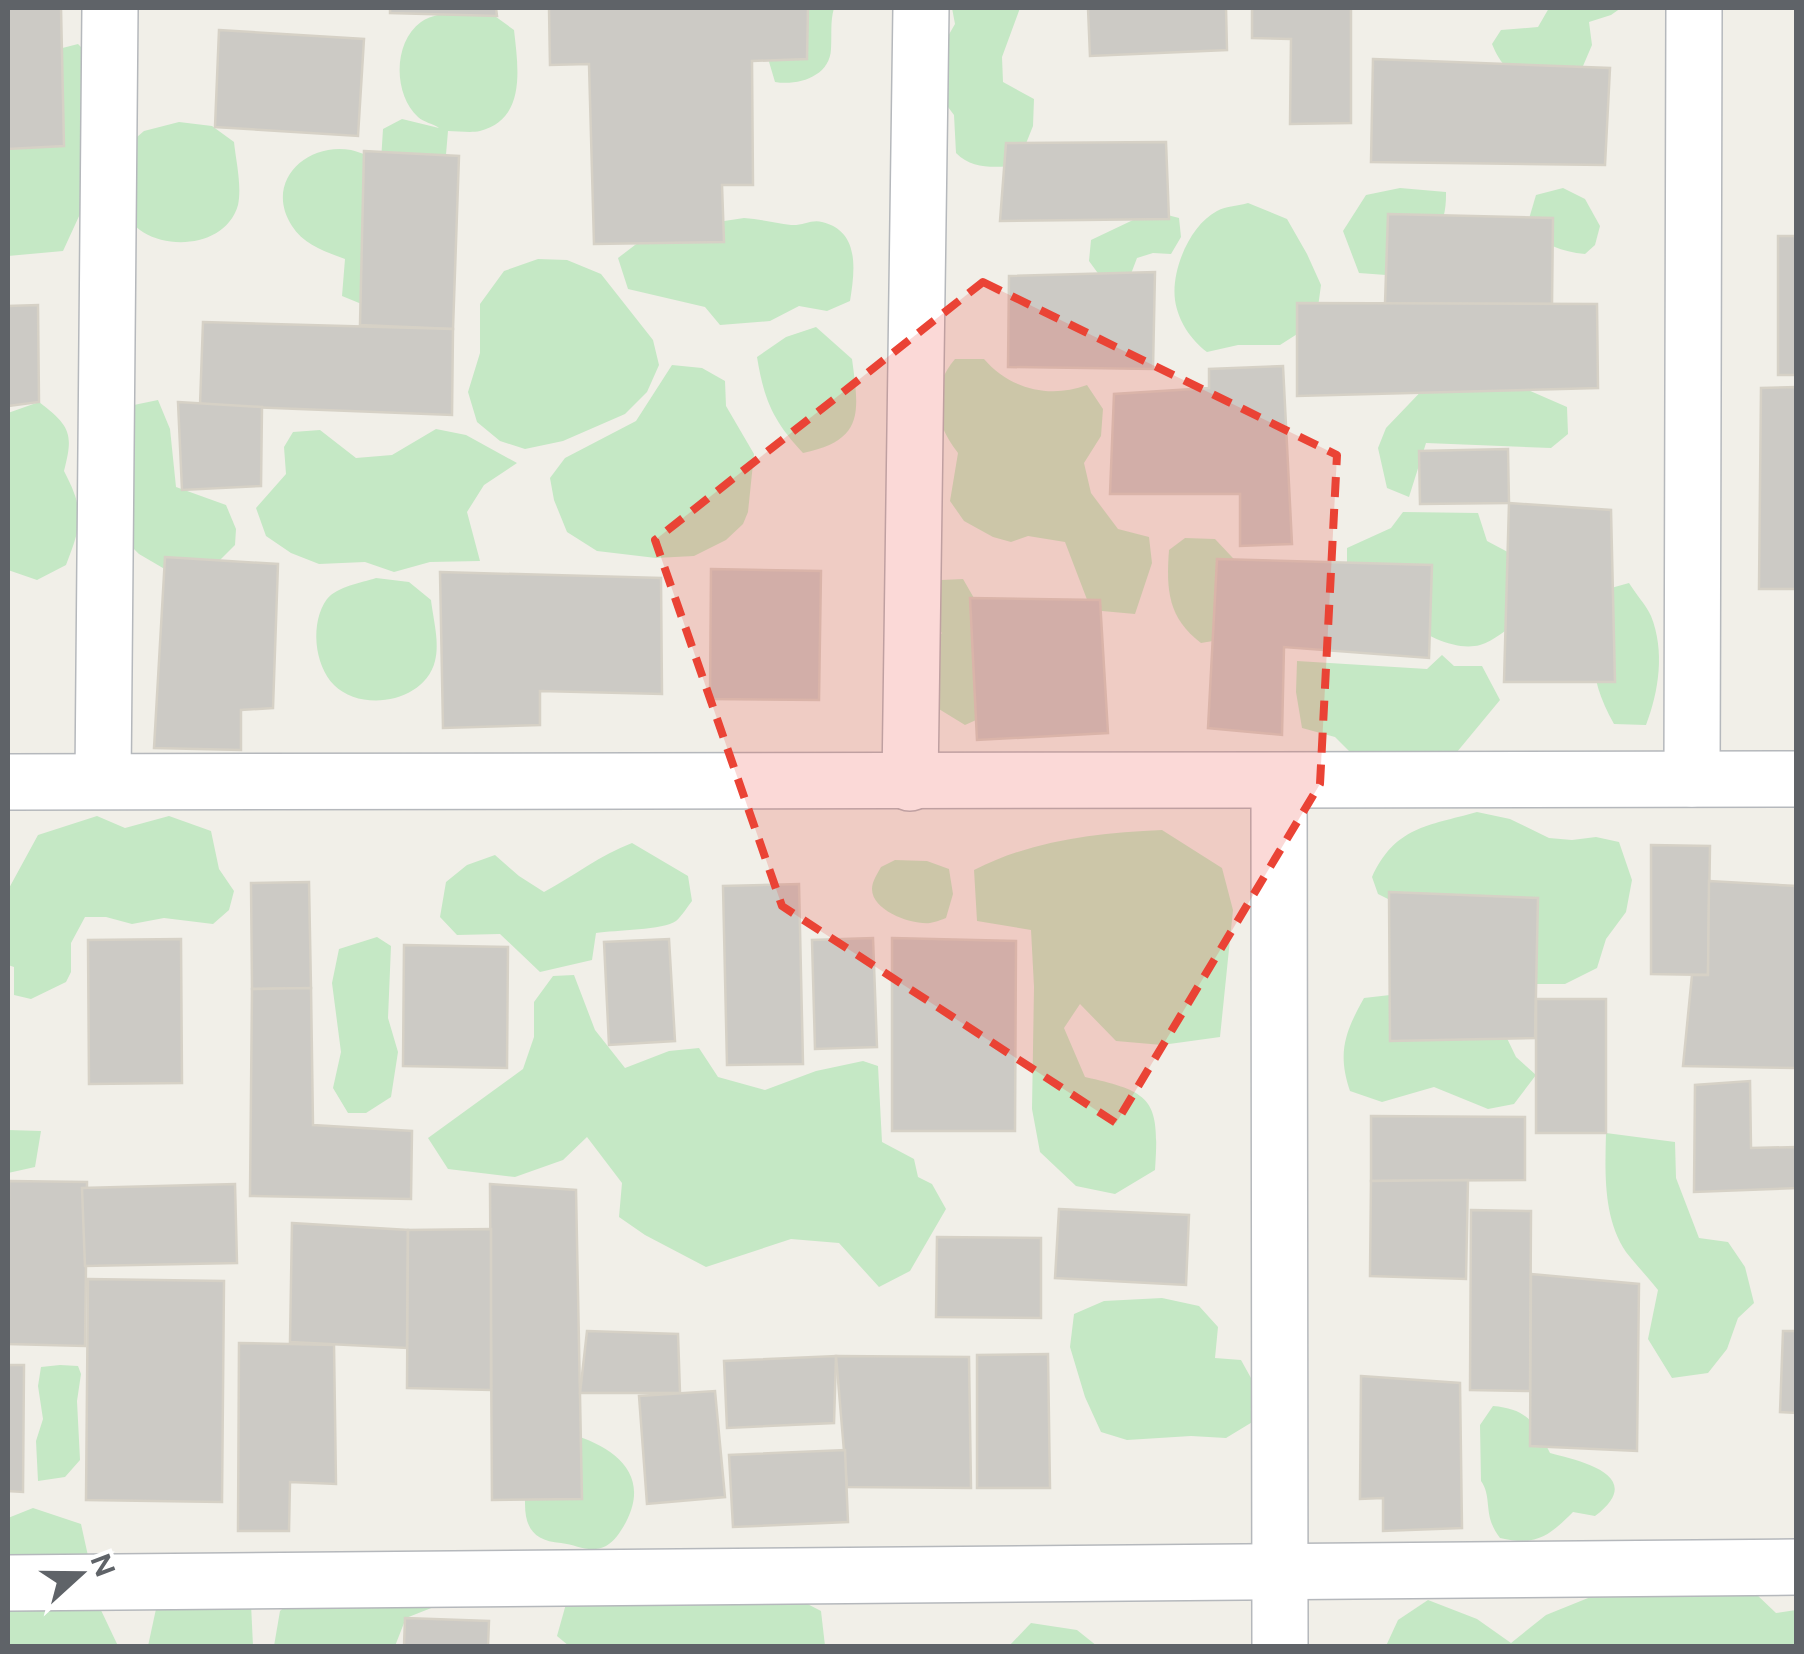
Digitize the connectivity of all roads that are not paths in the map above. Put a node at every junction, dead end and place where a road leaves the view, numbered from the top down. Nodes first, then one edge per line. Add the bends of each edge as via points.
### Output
1 (110, 8) edge
2 (921, 8) edge
3 (1694, 8) edge
4 (1692, 779) junction
5 (1796, 779) edge
6 (103, 781) junction
7 (8, 782) edge
8 (1278, 782) junction
9 (910, 783) junction
10 (1796, 1566) edge
11 (1280, 1573) junction
12 (8, 1583) edge
13 (1280, 1646) edge

1 - 6 street
2 - 9 street
3 - 4 street
4 - 5 street
4 - 8 street
6 - 7 street
6 - 9 street
8 - 9 street
8 - 11 street
10 - 11 street
11 - 12 street
11 - 13 street

